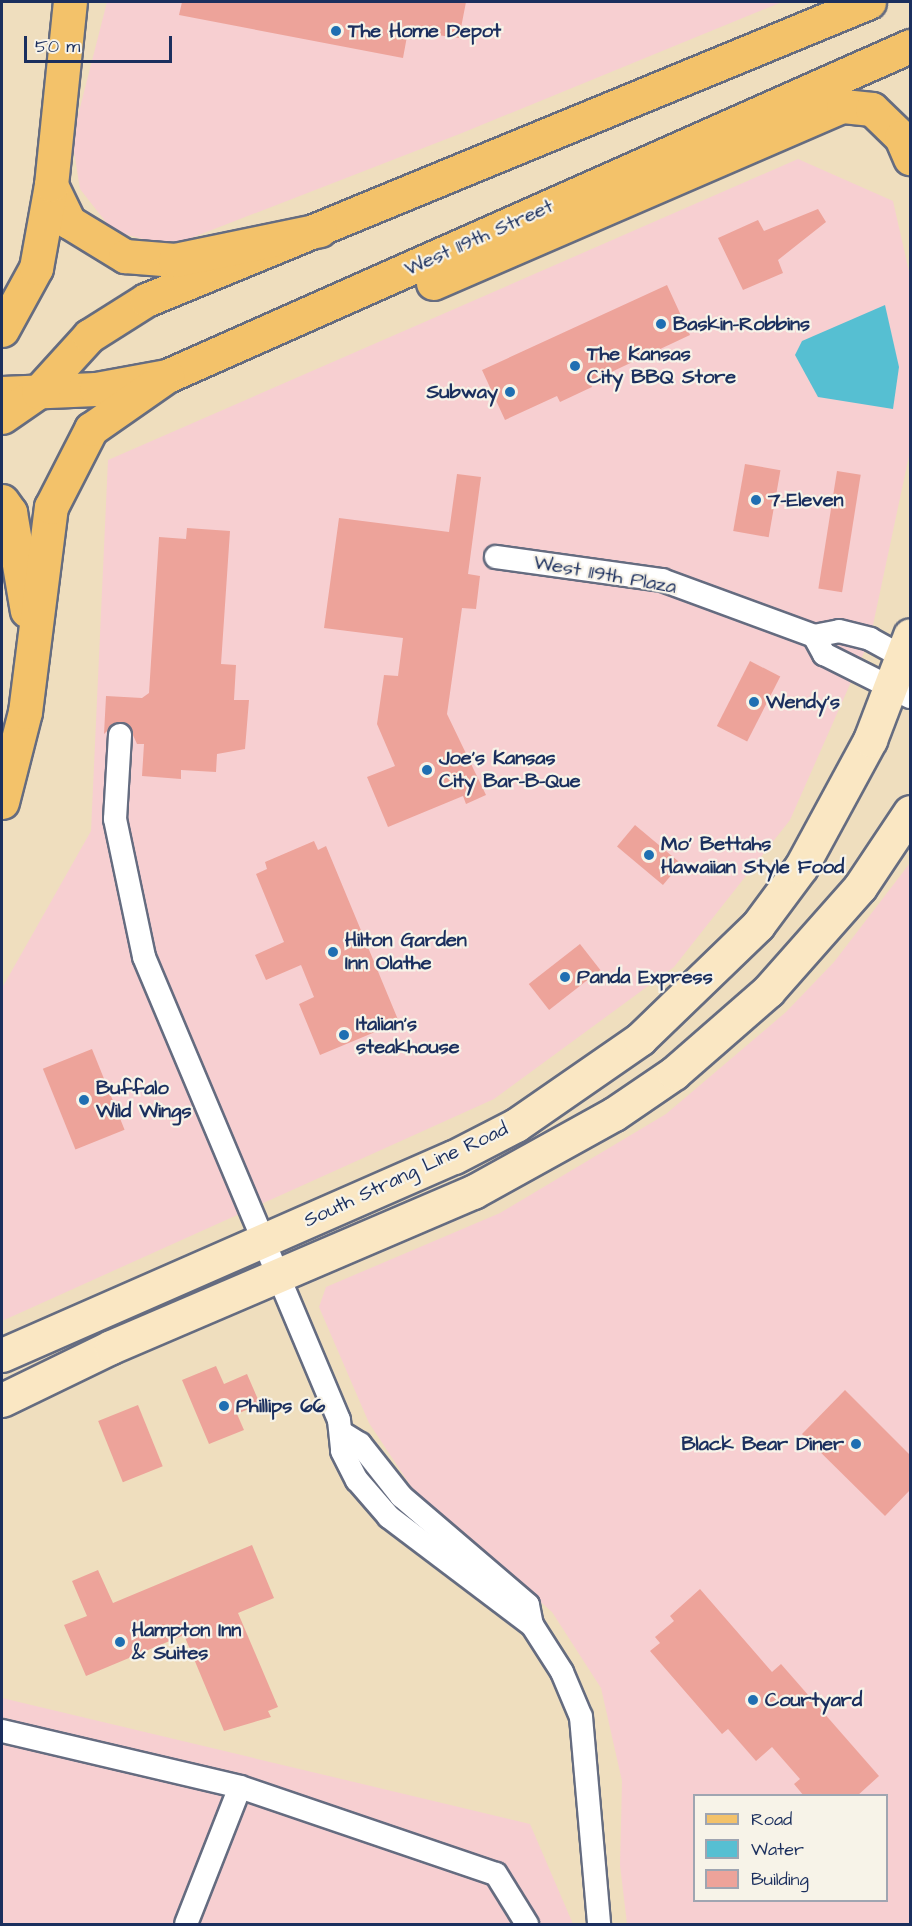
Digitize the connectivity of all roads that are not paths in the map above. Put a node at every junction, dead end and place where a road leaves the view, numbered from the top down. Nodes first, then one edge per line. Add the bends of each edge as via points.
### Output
1 (70, 2) edge
2 (869, 2) edge
3 (910, 46) edge
4 (910, 158) edge
5 (51, 186) junction
6 (320, 230) junction
7 (334, 303) junction
8 (2, 330) edge
9 (167, 376) junction
10 (38, 392) junction
11 (2, 393) edge
12 (2, 417) edge
13 (2, 501) edge
14 (496, 557) dead end
15 (814, 636) junction
16 (32, 639) junction
17 (908, 651) edge
18 (901, 693) edge
19 (120, 735) dead end
20 (2, 802) edge
21 (910, 812) edge
22 (260, 1241) junction
23 (276, 1278) junction
24 (2, 1355) edge
25 (2, 1400) edge
26 (2, 1731) edge
27 (240, 1787) junction
28 (186, 1924) edge
29 (527, 1924) edge
30 (599, 1924) edge

1 - 5 main road
2 - 6 main road
3 - 7 main road, West 119th Street
4 - 7 main road via 901,137 872,109 843,106 363,313
5 - 6 main road via 69,222 125,256 175,260
5 - 8 main road via 36,268
6 - 10 main road via 146,300 89,336
7 - 9 main road, West 119th Street
9 - 10 main road, West 119th Street via 96,389
9 - 16 main road via 91,429 69,470 51,507
10 - 11 main road, West 119th Street
10 - 12 main road
13 - 16 main road via 10,512
14 - 15 street, West 119th Plaza via 662,580
15 - 17 street, West 119th Plaza via 839,631
15 - 18 street via 824,654
16 - 20 main road via 25,712
17 - 18 main road, South Strang Line Road
18 - 22 main road, South Strang Line Road via 839,806 758,925 640,1040 516,1125
19 - 22 street via 115,819 144,957
21 - 23 main road, South Strang Line Road via 818,937 768,991 674,1073 556,1149 473,1192
22 - 23 street
22 - 24 main road, South Strang Line Road
23 - 25 main road, South Strang Line Road
23 - 30 street via 344,1434 342,1451 352,1470 389,1517 532,1625 581,1717
26 - 27 street
27 - 28 street
27 - 29 street via 496,1874

